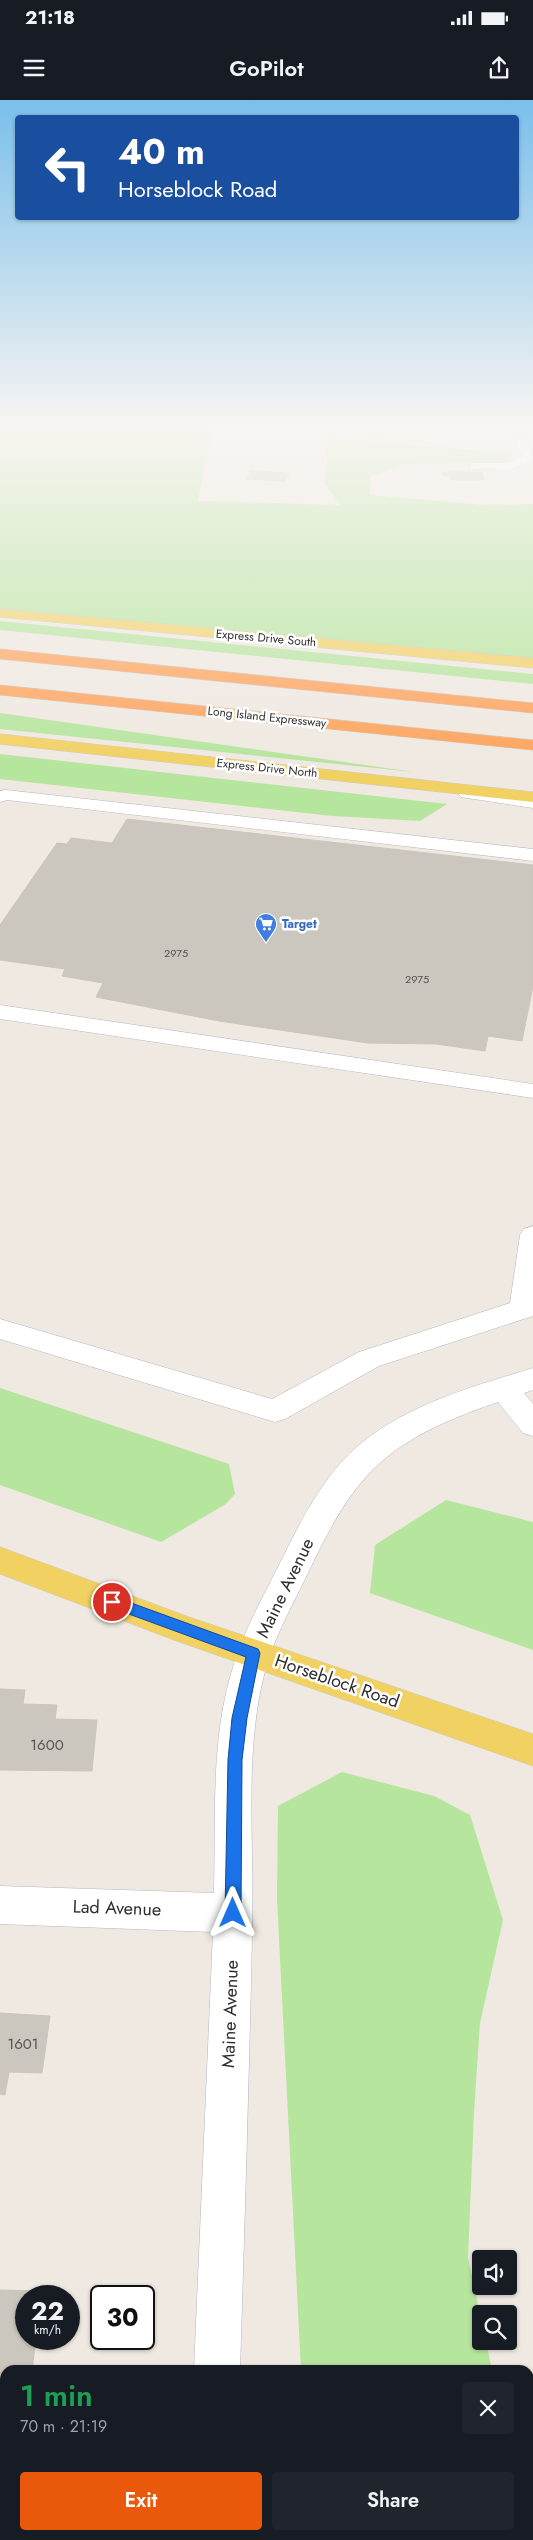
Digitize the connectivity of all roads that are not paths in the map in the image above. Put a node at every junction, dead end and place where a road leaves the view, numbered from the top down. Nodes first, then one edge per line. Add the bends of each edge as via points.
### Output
1 (0, 613) edge
2 (0, 654) edge
3 (533, 663) edge
4 (0, 690) edge
5 (533, 706) edge
6 (314, 722) junction
7 (0, 739) edge
8 (533, 745) edge
9 (533, 752) edge
10 (356, 778) junction
11 (0, 797) edge
12 (533, 798) edge
13 (533, 803) edge
14 (533, 855) edge
15 (0, 1012) edge
16 (533, 1091) edge
17 (533, 1235) edge
18 (0, 1329) edge
19 (533, 1379) edge
20 (504, 1389) junction
21 (533, 1425) edge
22 (0, 1560) edge
23 (253, 1653) junction
24 (533, 1750) edge
25 (0, 1905) edge
26 (233, 1913) junction
27 (217, 2365) edge

1 - 3 main road, Express Drive South
2 - 5 highway
4 - 6 highway, Long Island Expressway
6 - 8 highway, Long Island Expressway
6 - 9 highway
7 - 10 main road, Express Drive North
10 - 12 main road, Express Drive North
10 - 13 street
11 - 14 street via 6,795
15 - 16 street
17 - 18 street via 523,1309 369,1359 275,1411
19 - 20 street, Maine Avenue
20 - 21 street
20 - 23 street, Maine Avenue via 430,1416 400,1431 372,1450 351,1472 315,1526
22 - 23 main road, Horseblock Road
23 - 24 main road, Horseblock Road
23 - 26 street, Maine Avenue via 239,1718 235,1760
25 - 26 street, Lad Avenue
26 - 27 street, Maine Avenue

